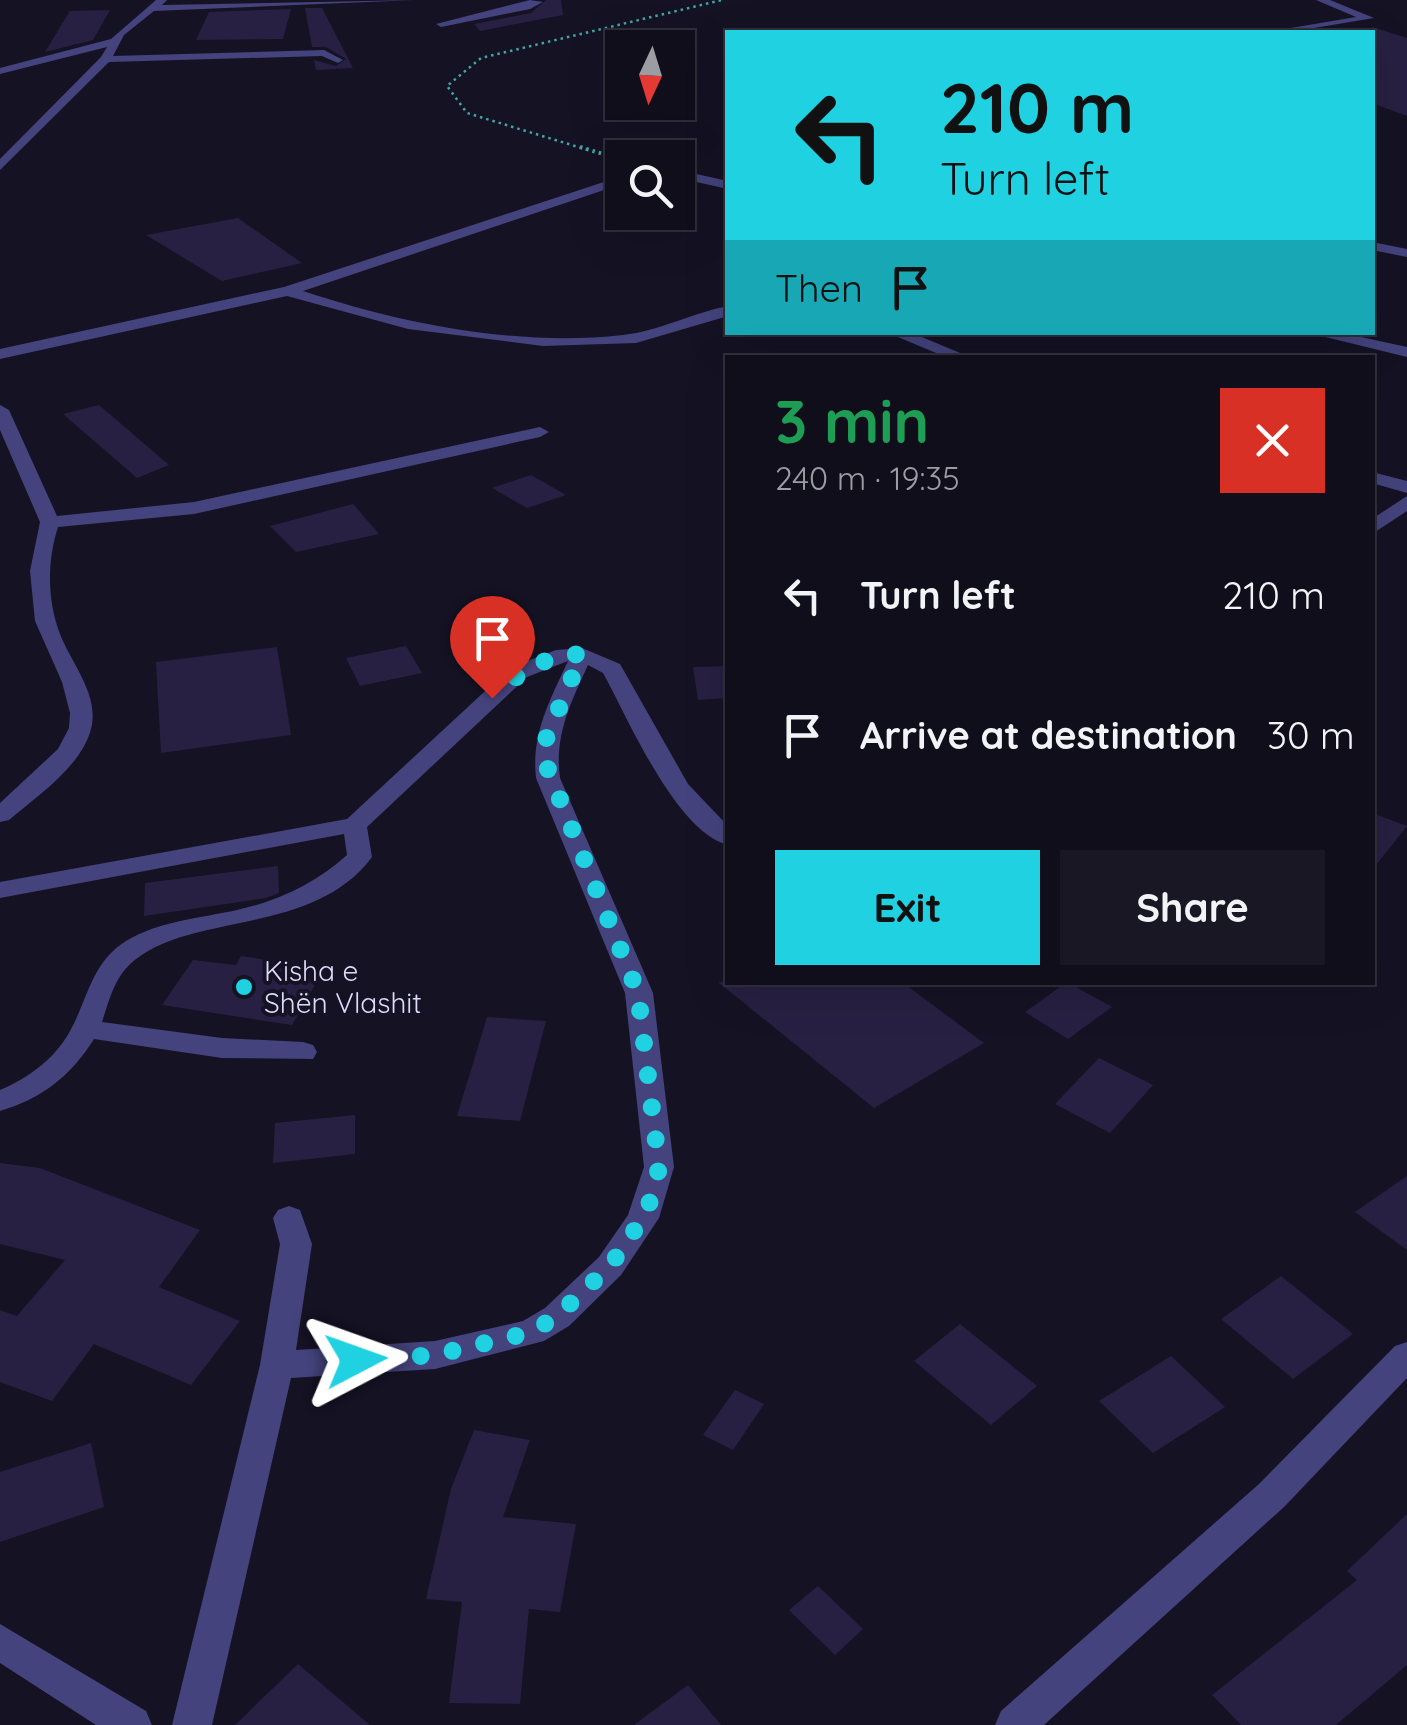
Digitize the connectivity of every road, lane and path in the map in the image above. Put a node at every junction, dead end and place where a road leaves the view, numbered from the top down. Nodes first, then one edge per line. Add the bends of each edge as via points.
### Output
1 (162, 0) edge
2 (410, 0) edge
3 (535, 0) edge
4 (722, 0) edge
5 (1321, 0) edge
6 (150, 8) junction
7 (441, 24) dead end
8 (1286, 30) edge
9 (113, 42) junction
10 (106, 58) junction
11 (338, 60) dead end
12 (0, 71) edge
13 (605, 155) edge
14 (0, 166) edge
15 (695, 178) edge
16 (725, 184) edge
17 (605, 186) edge
18 (1375, 247) edge
19 (1407, 254) edge
20 (288, 291) junction
21 (725, 312) edge
22 (902, 335) edge
23 (1327, 335) edge
24 (1407, 352) edge
25 (0, 354) edge
26 (956, 355) edge
27 (0, 410) edge
28 (540, 432) dead end
29 (1375, 479) edge
30 (1407, 487) edge
31 (1407, 502) edge
32 (50, 522) junction
33 (1375, 526) edge
34 (582, 654) junction
35 (0, 815) edge
36 (354, 825) junction
37 (725, 836) edge
38 (0, 890) edge
39 (86, 1030) junction
40 (304, 1052) dead end
41 (0, 1101) edge
42 (289, 1218) dead end
43 (1407, 1356) edge
44 (277, 1365) junction
45 (0, 1642) edge
46 (132, 1725) edge
47 (192, 1725) edge
48 (1016, 1725) edge

1 - 6 street
2 - 6 street
3 - 7 street
4 - 13 path via 481,58 446,86 467,113
5 - 8 street via 1369,18
6 - 9 street
9 - 10 street
9 - 12 street
10 - 11 street via 324,53
10 - 14 street
15 - 16 street
17 - 20 street
18 - 19 street
20 - 21 street via 414,325 570,342 626,340
20 - 25 street
22 - 26 street
23 - 24 street
27 - 32 street
28 - 32 street via 194,508
29 - 30 street
31 - 33 street
32 - 35 street via 37,557 45,624 78,694 82,720 74,744
34 - 36 street via 544,659 519,672
34 - 37 street via 612,669 678,787
34 - 44 street via 543,757 638,993 659,1167 643,1218 610,1266 532,1332 435,1355
36 - 38 street
36 - 39 street via 360,857 332,883 274,908 179,927 128,950 94,992
39 - 40 street
39 - 41 street via 67,1062
42 - 44 street via 296,1244
43 - 48 street via 1272,1495
44 - 47 street
45 - 46 street

